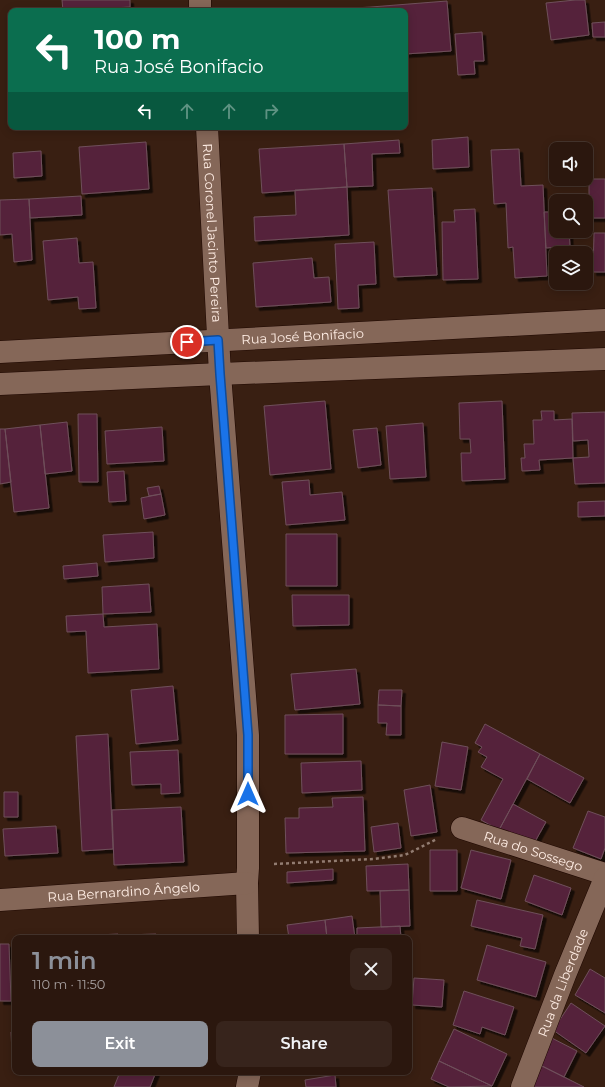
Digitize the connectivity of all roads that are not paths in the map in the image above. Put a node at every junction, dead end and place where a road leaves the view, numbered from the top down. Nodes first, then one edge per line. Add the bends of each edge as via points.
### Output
1 (207, 130) edge
2 (605, 320) edge
3 (218, 340) junction
4 (0, 352) edge
5 (605, 360) edge
6 (220, 374) junction
7 (0, 384) edge
8 (462, 828) road end
9 (605, 874) edge
10 (248, 876) junction
11 (605, 878) edge
12 (0, 900) edge
13 (248, 935) edge
14 (249, 1075) edge
15 (247, 1087) edge
16 (522, 1087) edge

1 - 3 street, Rua Coronel Jacinto Pereira
2 - 3 street, Rua José Bonifacio
3 - 4 street, Rua José Bonifacio
3 - 6 street, Rua Coronel Jacinto Pereira
5 - 6 street
6 - 7 street
6 - 10 street, Rua Coronel Jacinto Pereira via 248,735
8 - 9 street, Rua do Sossego
10 - 12 street, Rua Bernardino Ângelo
10 - 13 street, Rua Coronel Jacinto Pereira
11 - 16 street, Rua da Liberdade via 564,975
14 - 15 street

